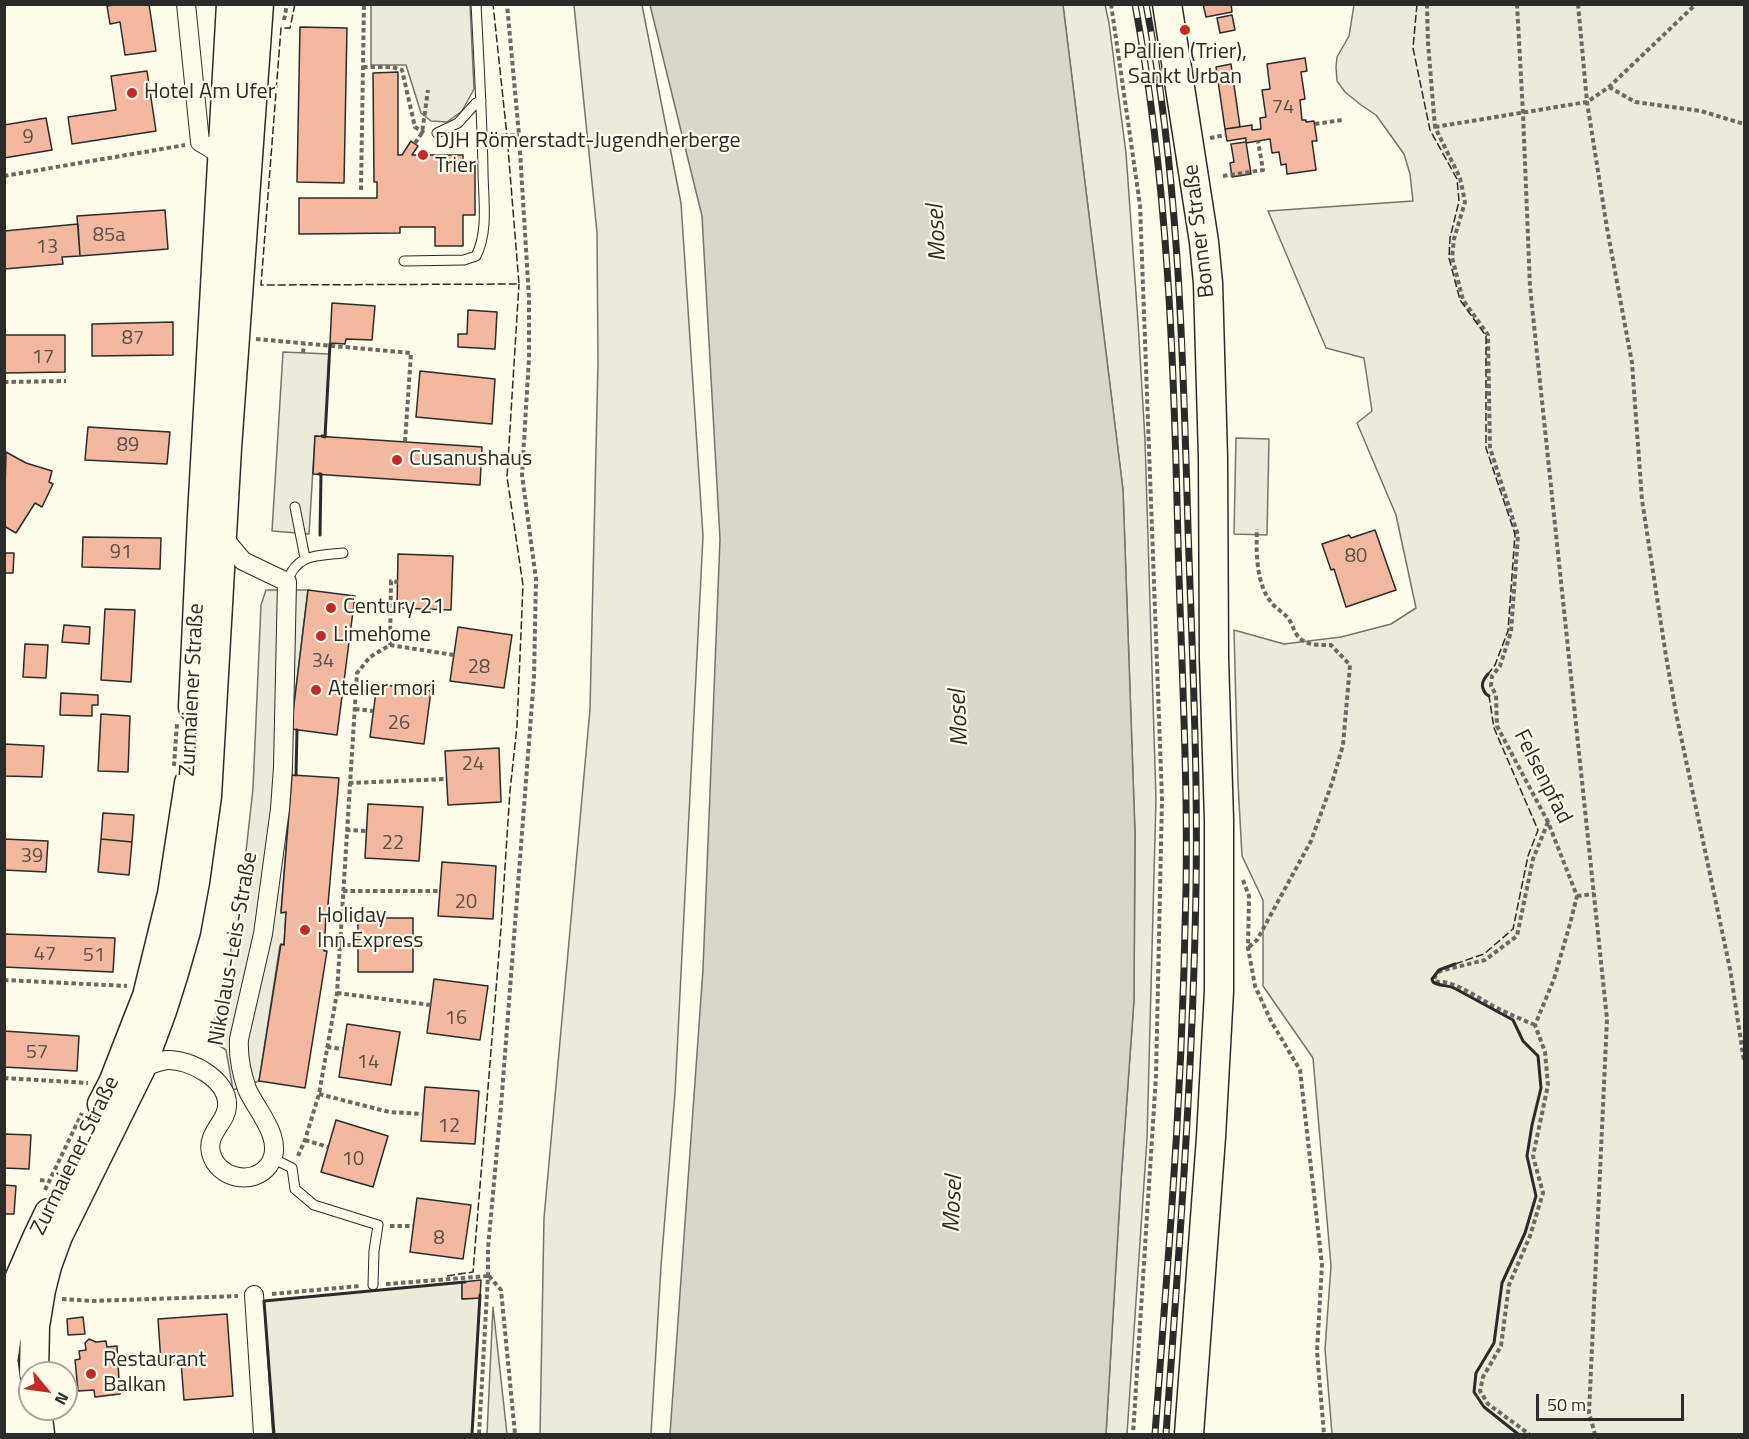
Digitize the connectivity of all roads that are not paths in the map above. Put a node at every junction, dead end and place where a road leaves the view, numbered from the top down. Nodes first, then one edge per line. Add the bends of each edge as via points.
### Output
1 (186, 4) edge
2 (231, 4) edge
3 (259, 4) edge
4 (476, 4) edge
5 (1167, 4) edge
6 (482, 101) junction
7 (437, 133) road end
8 (224, 152) junction
9 (404, 261) dead end
10 (294, 507) dead end
11 (222, 536) junction
12 (343, 553) dead end
13 (305, 558) junction
14 (288, 582) junction
15 (141, 1068) junction
16 (272, 1158) junction
17 (373, 1285) dead end
18 (254, 1295) dead end
19 (9, 1298) edge
20 (5, 1346) edge
21 (24, 1361) edge
22 (34, 1361) edge
23 (5, 1372) edge
24 (13, 1434) edge
25 (263, 1434) edge
26 (1189, 1434) edge

1 - 8 street, Zurmaiener Straße
2 - 8 main road
3 - 8 main road
4 - 6 lane
5 - 26 main road, Bonner Straße via 1208,284 1220,874 1219,991 1211,1137
6 - 7 lane via 458,123
6 - 9 lane via 482,244 476,256 464,260
8 - 11 main road, Zurmaiener Straße
8 - 19 main road, Zurmaiener Straße via 190,776 172,894 147,996 113,1083
10 - 13 lane
11 - 14 street via 243,561
11 - 15 main road, Zurmaiener Straße via 202,839 186,931
12 - 13 lane
13 - 14 lane via 291,570
14 - 16 street, Nikolaus-Leis-Straße via 280,809 263,934 238,1054 249,1092 272,1136
15 - 16 street, Nikolaus-Leis-Straße via 168,1060 183,1062 198,1066 218,1083 228,1103 212,1135 210,1151 222,1169 241,1178 252,1177
15 - 22 main road, Zurmaiener Straße via 47,1266 35,1326
16 - 17 lane via 292,1168 295,1189 314,1205 378,1226
18 - 25 street
19 - 20 main road, Zurmaiener Straße
20 - 21 street
20 - 23 main road, Zurmaiener Straße
23 - 24 main road, Zurmaiener Straße

